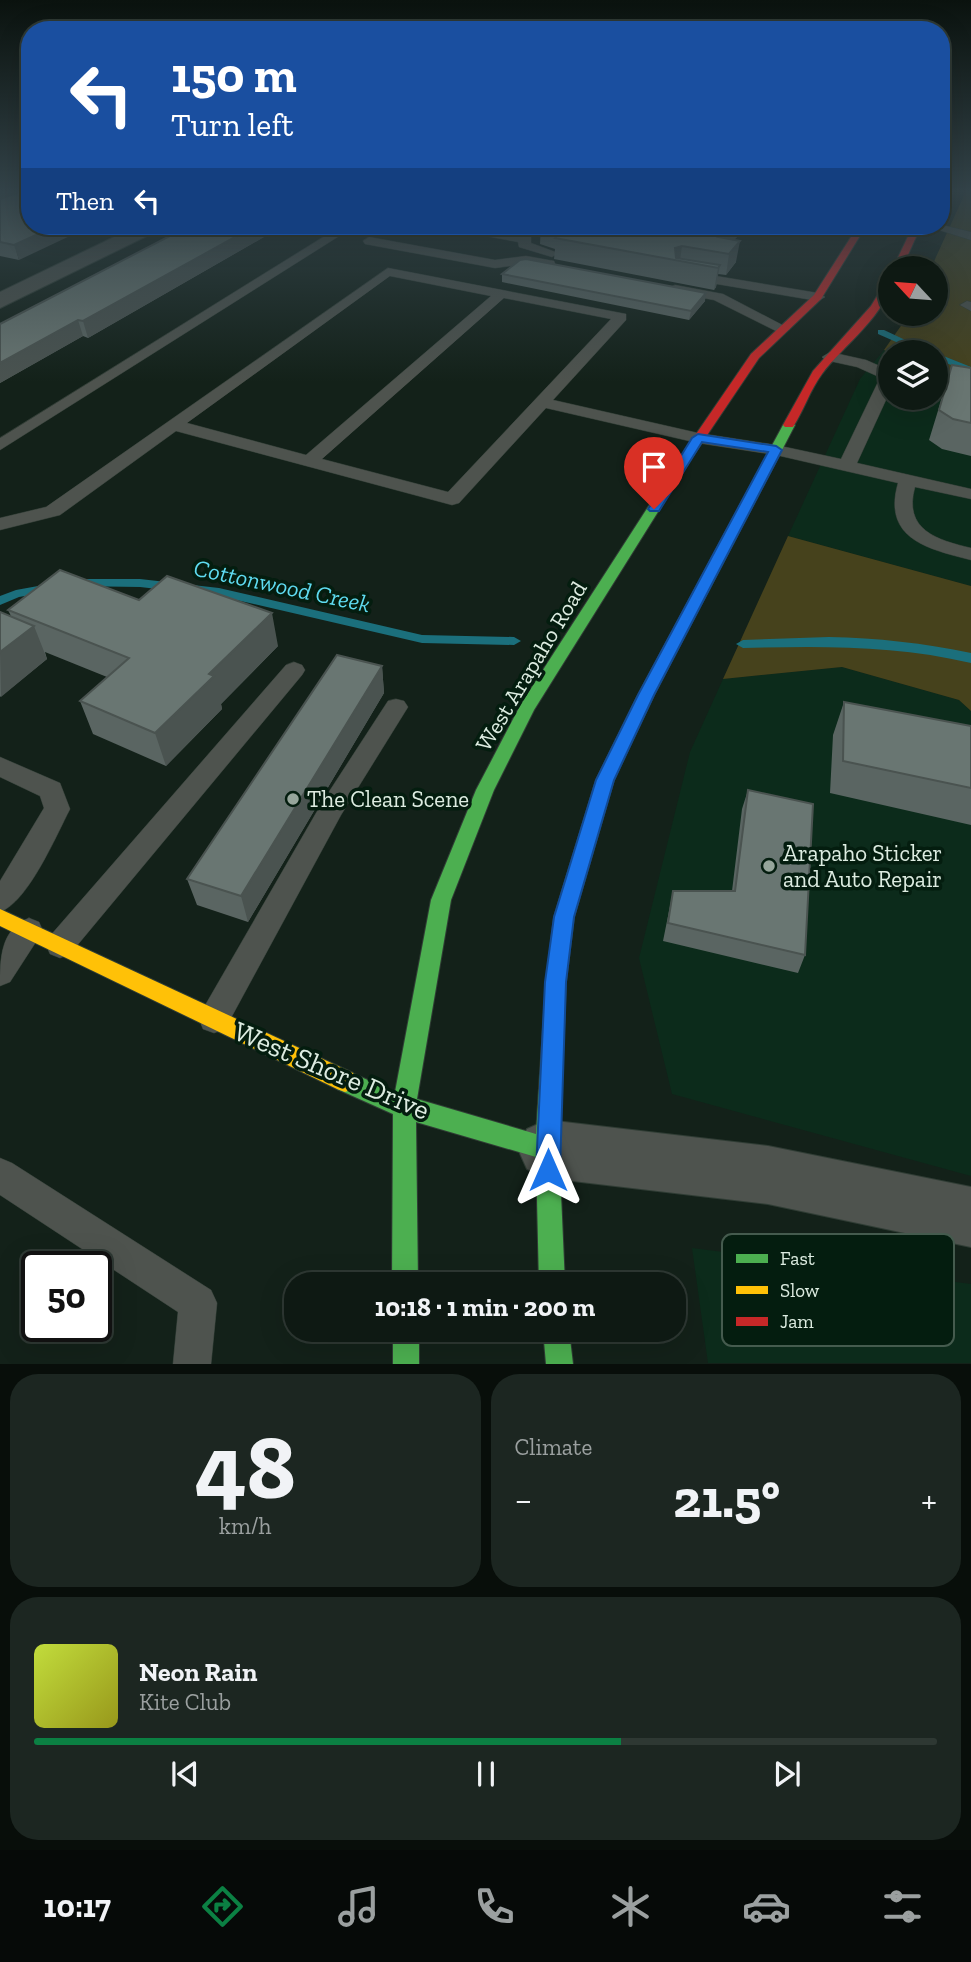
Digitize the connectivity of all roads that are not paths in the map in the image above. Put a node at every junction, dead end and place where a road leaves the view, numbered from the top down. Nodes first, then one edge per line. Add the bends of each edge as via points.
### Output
1 (95, 255) edge
2 (303, 255) edge
3 (444, 255) edge
4 (550, 255) edge
5 (844, 255) edge
6 (673, 273) edge
7 (663, 286) edge
8 (500, 295) junction
9 (818, 297) junction
10 (0, 302) edge
11 (878, 302) edge
12 (783, 329) junction
13 (830, 357) junction
14 (542, 402) junction
15 (174, 425) junction
16 (698, 438) junction
17 (0, 445) edge
18 (776, 450) junction
19 (309, 461) junction
20 (847, 466) junction
21 (908, 480) junction
22 (971, 495) edge
23 (0, 524) edge
24 (971, 554) edge
25 (294, 670) dead end
26 (396, 707) dead end
27 (0, 766) edge
28 (0, 900) edge
29 (0, 917) edge
30 (29, 931) junction
31 (60, 945) junction
32 (0, 973) edge
33 (214, 1019) junction
34 (404, 1107) junction
35 (547, 1149) junction
36 (0, 1175) edge
37 (971, 1217) edge
38 (405, 1272) edge
39 (552, 1272) edge
40 (406, 1342) edge
41 (557, 1342) edge
42 (192, 1363) edge
43 (406, 1363) edge
44 (560, 1363) edge

1 - 10 street
2 - 17 lane
3 - 4 lane via 495,264 567,261
5 - 9 main road, West Arapaho Road
6 - 9 lane
7 - 12 lane via 718,297
8 - 14 lane via 621,317
8 - 15 lane via 388,272
8 - 19 lane
9 - 12 main road, West Arapaho Road
11 - 13 main road
12 - 16 main road, West Arapaho Road via 755,356
13 - 18 main road
13 - 20 lane via 884,373 886,382
14 - 16 lane
14 - 19 lane via 452,499
15 - 19 lane
15 - 23 lane via 53,511
16 - 18 lane
16 - 34 main road, West Arapaho Road via 527,708 485,790 441,900
18 - 20 lane
18 - 35 main road via 605,780 564,917
20 - 21 lane
21 - 22 lane
21 - 24 lane via 902,501 904,519 913,531 942,547
25 - 31 lane
26 - 33 lane via 332,808
27 - 28 lane via 51,790 57,809
29 - 30 main road, West Shore Drive
30 - 31 main road, West Shore Drive
30 - 32 lane
31 - 33 main road, West Shore Drive
33 - 34 main road, West Shore Drive
34 - 35 main road, West Shore Drive
34 - 38 main road, West Arapaho Road
35 - 37 street, West Shore Drive via 768,1175
35 - 39 main road
36 - 42 lane via 198,1303
40 - 43 main road
41 - 44 main road

